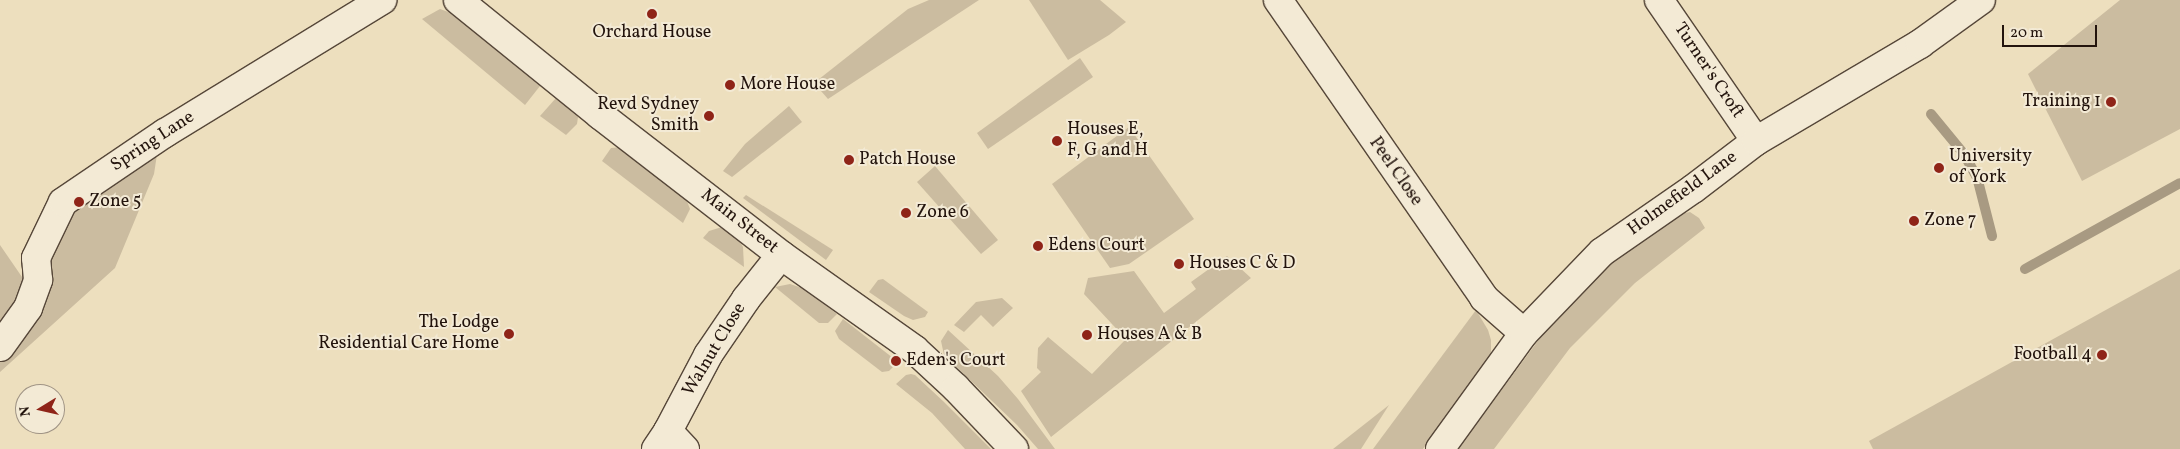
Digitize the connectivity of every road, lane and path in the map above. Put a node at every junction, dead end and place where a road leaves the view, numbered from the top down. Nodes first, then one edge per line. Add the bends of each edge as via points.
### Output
1 (382, 0) edge
2 (458, 0) edge
3 (1278, 0) edge
4 (1659, 0) edge
5 (1981, 0) edge
6 (1756, 141) junction
7 (781, 255) junction
8 (1524, 333) junction
9 (0, 346) edge
10 (670, 443) edge
11 (1014, 449) edge
12 (1440, 449) edge

1 - 9 street, Spring Lane via 165,133 63,202 36,258 38,280 28,308
2 - 7 street, Main Street
3 - 8 street, Peel Close via 1484,298
4 - 6 street, Turner's Croft
5 - 6 street, Holmefield Lane via 1920,44
6 - 8 street, Holmefield Lane via 1602,252
7 - 10 street, Walnut Close via 708,355
7 - 11 street, Main Street via 915,350
8 - 12 street, Holmefield Lane

